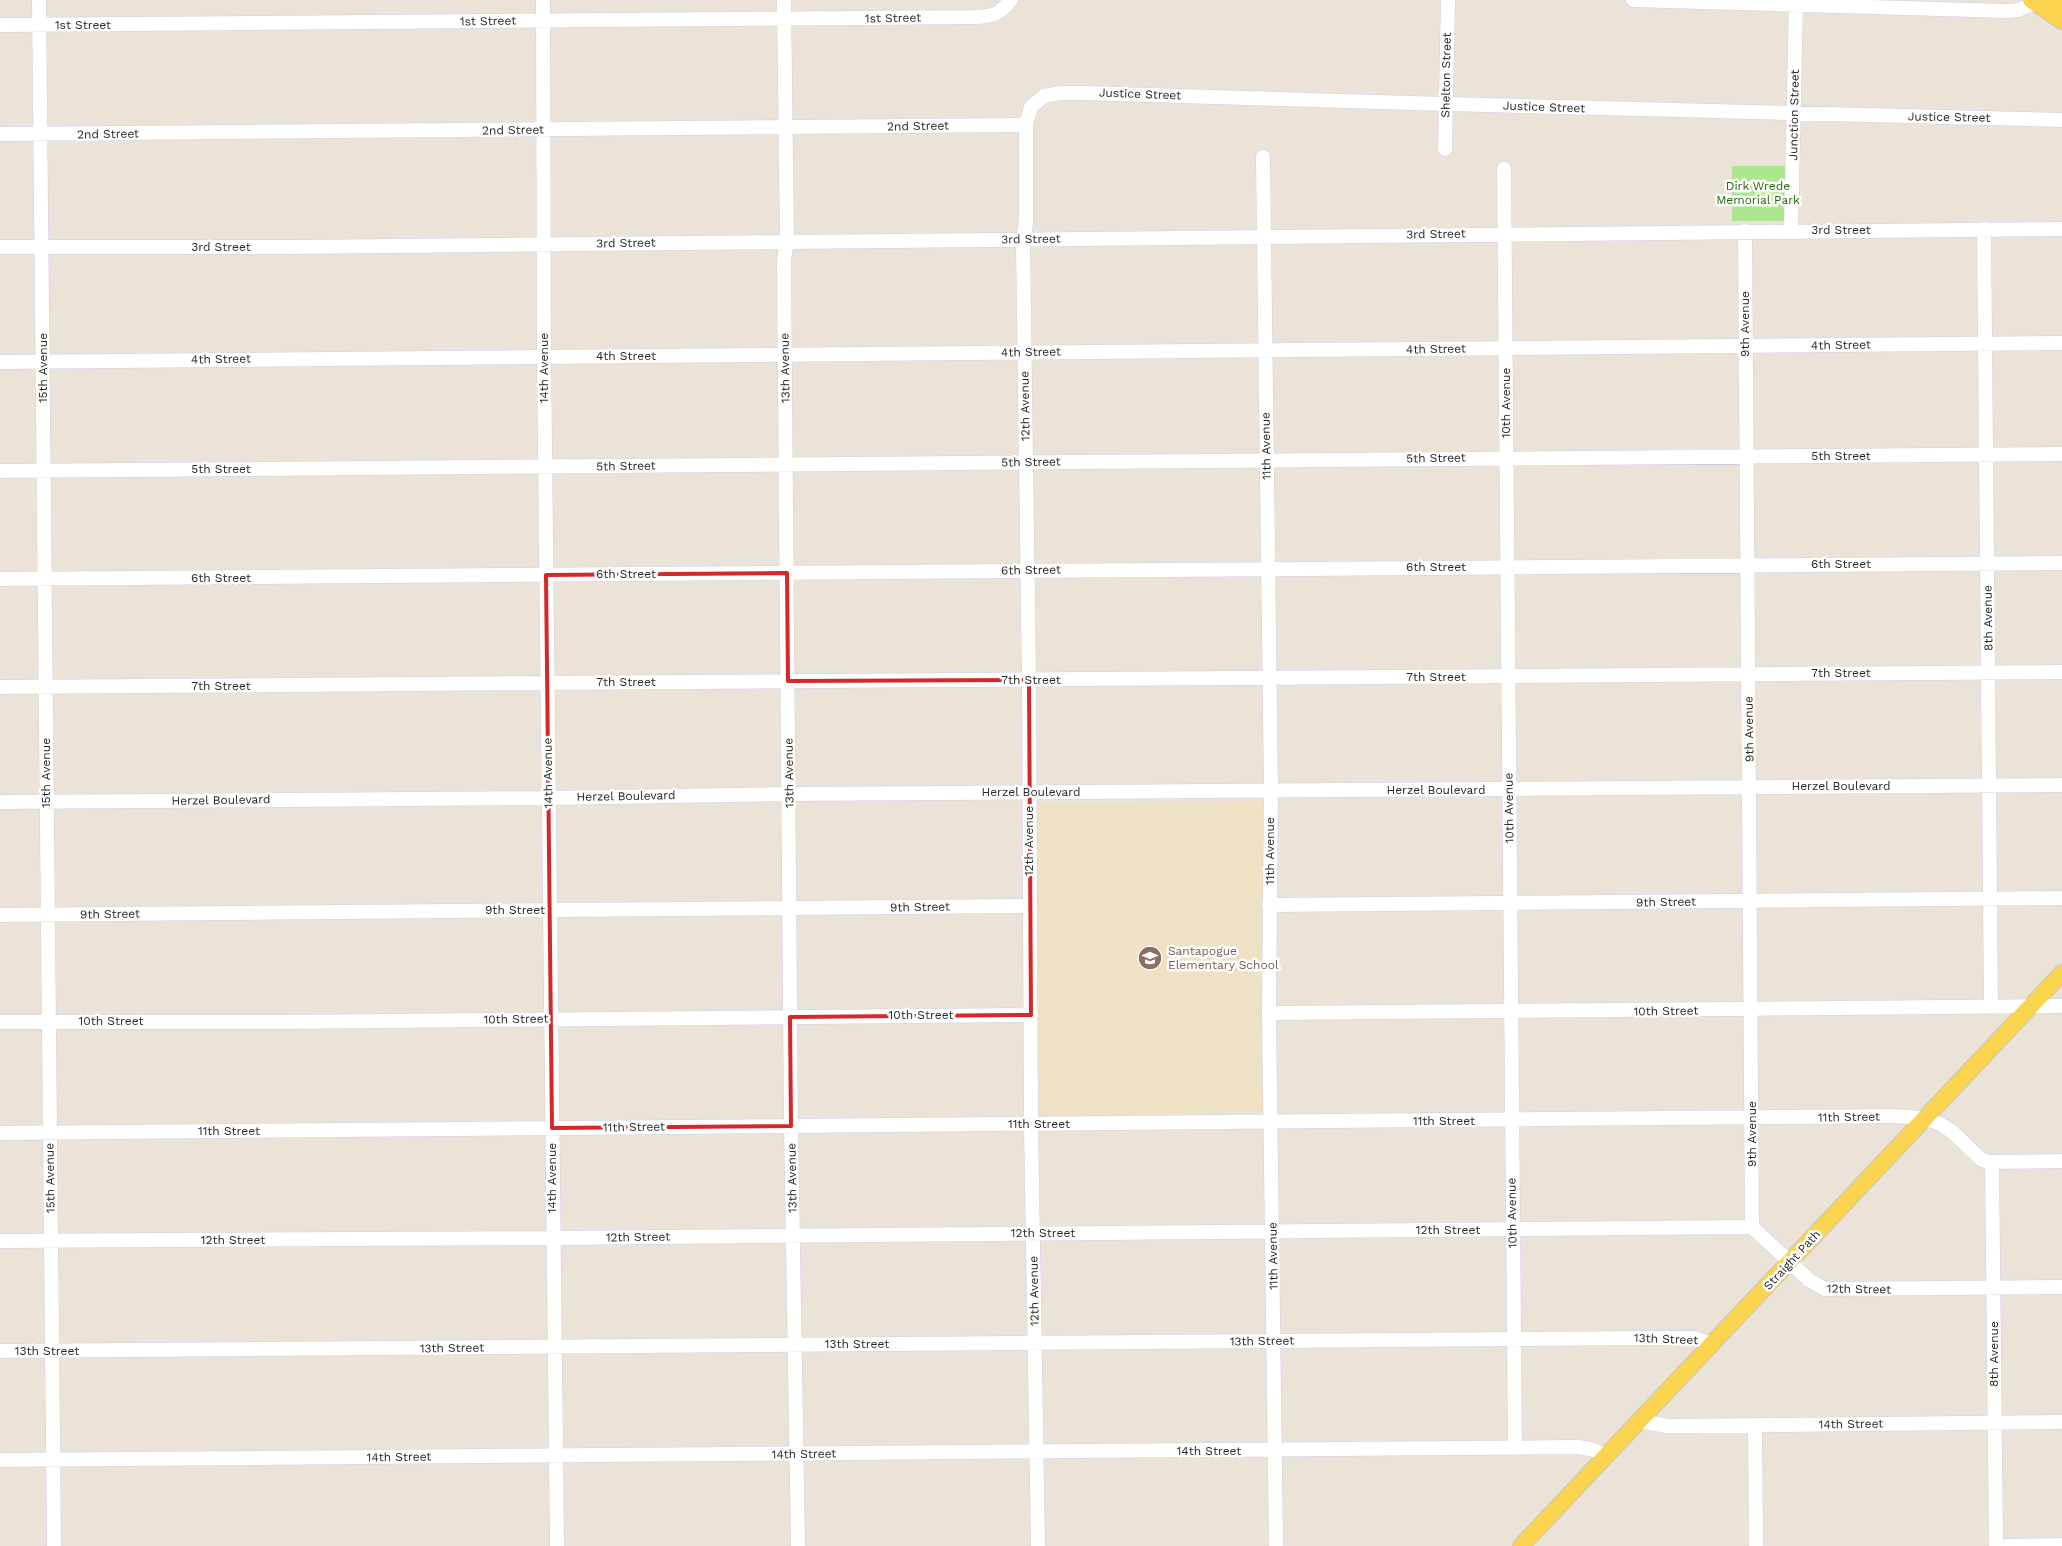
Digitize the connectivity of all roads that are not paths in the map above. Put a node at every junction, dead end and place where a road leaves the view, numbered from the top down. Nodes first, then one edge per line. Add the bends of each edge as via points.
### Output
1 (39, 0) edge
2 (543, 0) edge
3 (784, 0) edge
4 (1011, 0) edge
5 (1448, 0) edge
6 (1633, 0) edge
7 (2039, 1) edge
8 (1796, 2) edge
9 (2062, 7) edge
10 (784, 20) junction
11 (543, 21) junction
12 (2062, 21) edge
13 (0, 25) edge
14 (39, 25) junction
15 (1446, 104) junction
16 (1031, 107) joint
17 (1794, 114) junction
18 (2062, 120) edge
19 (1026, 125) junction
20 (786, 128) junction
21 (544, 130) junction
22 (0, 134) edge
23 (41, 134) junction
24 (1444, 149) dead end
25 (1263, 157) dead end
26 (1504, 169) dead end
27 (1984, 229) junction
28 (2062, 229) edge
29 (1745, 231) junction
30 (1791, 231) junction
31 (1504, 234) junction
32 (1263, 236) junction
33 (1023, 240) junction
34 (787, 241) junction
35 (544, 244) junction
36 (0, 247) edge
37 (42, 247) junction
38 (2062, 343) edge
39 (1986, 344) junction
40 (1746, 346) junction
41 (1506, 348) junction
42 (1265, 351) junction
43 (1024, 352) junction
44 (784, 355) junction
45 (544, 357) junction
46 (43, 361) junction
47 (0, 362) edge
48 (2062, 454) edge
49 (1986, 455) junction
50 (1746, 456) junction
51 (1506, 457) junction
52 (1266, 460) junction
53 (1026, 462) junction
54 (786, 464) junction
55 (545, 466) junction
56 (43, 470) junction
57 (0, 471) edge
58 (2062, 563) edge
59 (1748, 564) junction
60 (1988, 564) junction
61 (1507, 567) junction
62 (1267, 569) junction
63 (1027, 570) junction
64 (787, 573) junction
65 (546, 575) junction
66 (0, 579) edge
67 (45, 579) junction
68 (1988, 672) junction
69 (2062, 672) edge
70 (1749, 674) junction
71 (1508, 676) junction
72 (1268, 678) junction
73 (1029, 680) junction
74 (788, 682) junction
75 (548, 683) junction
76 (46, 687) junction
77 (0, 688) edge
78 (2062, 785) edge
79 (1989, 786) junction
80 (1750, 787) junction
81 (1508, 790) junction
82 (1271, 791) junction
83 (1029, 792) junction
84 (789, 794) junction
85 (549, 798) junction
86 (0, 802) edge
87 (47, 802) junction
88 (2062, 898) edge
89 (1990, 899) junction
90 (1750, 901) junction
91 (1511, 903) junction
92 (1269, 905) junction
93 (1029, 906) junction
94 (790, 909) junction
95 (550, 910) junction
96 (0, 915) edge
97 (47, 915) junction
98 (2062, 973) edge
99 (2062, 1006) edge
100 (1991, 1007) junction
101 (2030, 1007) junction
102 (1751, 1010) junction
103 (1510, 1012) junction
104 (1270, 1014) junction
105 (1031, 1015) junction
106 (790, 1017) junction
107 (550, 1018) junction
108 (48, 1021) junction
109 (0, 1022) edge
110 (1752, 1118) junction
111 (1926, 1118) junction
112 (1512, 1121) junction
113 (1271, 1122) junction
114 (1031, 1124) junction
115 (791, 1126) junction
116 (552, 1128) junction
117 (49, 1132) junction
118 (0, 1133) edge
119 (2062, 1161) edge
120 (1992, 1162) junction
121 (1752, 1227) junction
122 (1512, 1230) junction
123 (1273, 1232) junction
124 (1033, 1233) junction
125 (792, 1236) junction
126 (552, 1238) junction
127 (50, 1240) junction
128 (0, 1241) edge
129 (1789, 1262) junction
130 (2062, 1287) edge
131 (1994, 1288) junction
132 (1514, 1338) junction
133 (1274, 1340) junction
134 (1034, 1343) junction
135 (794, 1344) junction
136 (1712, 1344) junction
137 (555, 1347) junction
138 (0, 1351) edge
139 (52, 1351) junction
140 (1640, 1421) junction
141 (1995, 1422) junction
142 (2062, 1422) edge
143 (1755, 1425) junction
144 (1515, 1448) junction
145 (1276, 1450) junction
146 (1036, 1451) junction
147 (796, 1454) junction
148 (556, 1455) junction
149 (1607, 1456) junction
150 (0, 1460) edge
151 (54, 1460) junction
152 (54, 1546) edge
153 (557, 1546) edge
154 (798, 1546) edge
155 (1038, 1546) edge
156 (1276, 1546) edge
157 (1521, 1546) edge
158 (1756, 1546) edge
159 (1996, 1546) edge
160 (2007, 1546) edge
161 (2062, 1546) edge

1 - 14 street, 15th Avenue
2 - 11 street, 14th Avenue
3 - 10 street, 13th Avenue
4 - 10 street, 1st Street via 993,16
5 - 15 street, Shelton Street
6 - 8 street
7 - 8 street via 2006,11
7 - 9 main road
7 - 12 main road
8 - 17 street, Junction Street
10 - 11 street, 1st Street
10 - 20 street, 13th Avenue
11 - 14 street, 1st Street
11 - 21 street, 14th Avenue
13 - 14 street, 1st Street
14 - 23 street, 15th Avenue
15 - 16 street, Justice Street via 1068,93 1044,96
15 - 17 street, Justice Street
15 - 24 street, Shelton Street
16 - 19 street, 12th Avenue
17 - 18 street, Justice Street
17 - 30 street, Junction Street
19 - 20 street, 2nd Street
19 - 33 street, 12th Avenue via 1026,223
20 - 21 street, 2nd Street
20 - 34 street, 13th Avenue
21 - 23 street, 2nd Street
21 - 35 street, 14th Avenue
22 - 23 street, 2nd Street
23 - 37 street, 15th Avenue
25 - 32 street, 11th Avenue
26 - 31 street, 10th Avenue
27 - 28 street, 3rd Street
27 - 30 street, 3rd Street
27 - 39 street, 8th Avenue
29 - 30 street, 3rd Street
29 - 31 street, 3rd Street
29 - 40 street, 9th Avenue
31 - 32 street, 3rd Street
31 - 41 street, 10th Avenue
32 - 33 street, 3rd Street
32 - 42 street, 11th Avenue
33 - 34 street, 3rd Street
33 - 43 street, 12th Avenue
34 - 35 street, 3rd Street
34 - 44 street, 13th Avenue
35 - 37 street, 3rd Street
35 - 45 street, 14th Avenue
36 - 37 street, 3rd Street
37 - 46 street, 15th Avenue
38 - 39 street, 4th Street
39 - 40 street, 4th Street
39 - 49 street, 8th Avenue
40 - 41 street, 4th Street
40 - 50 street, 9th Avenue
41 - 42 street, 4th Street
41 - 51 street, 10th Avenue
42 - 43 street, 4th Street
42 - 52 street, 11th Avenue
43 - 44 street, 4th Street
43 - 53 street, 12th Avenue
44 - 45 street, 4th Street
44 - 54 street, 13th Avenue
45 - 46 street, 4th Street
45 - 55 street, 14th Avenue
46 - 47 street, 4th Street
46 - 56 street, 15th Avenue
48 - 49 street, 5th Street
49 - 50 street, 5th Street
49 - 60 street, 8th Avenue
50 - 51 street, 5th Street
50 - 59 street, 9th Avenue
51 - 52 street, 5th Street
51 - 61 street, 10th Avenue
52 - 53 street, 5th Street
52 - 62 street, 11th Avenue
53 - 54 street, 5th Street
53 - 63 street, 12th Avenue
54 - 55 street, 5th Street
54 - 64 street, 13th Avenue
55 - 56 street, 5th Street
55 - 65 street, 14th Avenue
56 - 57 street, 5th Street
56 - 67 street, 15th Avenue
58 - 60 street, 6th Street
59 - 60 street, 6th Street
59 - 61 street, 6th Street
59 - 70 street, 9th Avenue
60 - 68 street, 8th Avenue
61 - 62 street, 6th Street
61 - 71 street, 10th Avenue
62 - 63 street, 6th Street
62 - 72 street, 11th Avenue
63 - 64 street, 6th Street
63 - 73 street, 12th Avenue
64 - 65 street, 6th Street
64 - 74 street, 13th Avenue
65 - 67 street, 6th Street
65 - 75 street, 14th Avenue
66 - 67 street, 6th Street
67 - 76 street, 15th Avenue
68 - 69 street, 7th Street
68 - 70 street, 7th Street
68 - 79 street, 8th Avenue
70 - 71 street, 7th Street
70 - 80 street, 9th Avenue
71 - 72 street, 7th Street
71 - 81 street, 10th Avenue
72 - 73 street, 7th Street
72 - 82 street, 11th Avenue
73 - 74 street, 7th Street
73 - 83 street, 12th Avenue
74 - 75 street, 7th Street
74 - 84 street, 13th Avenue
75 - 76 street, 7th Street
75 - 85 street, 14th Avenue
76 - 77 street, 7th Street
76 - 87 street, 15th Avenue
78 - 79 street, Herzel Boulevard
79 - 80 street, Herzel Boulevard
79 - 89 street, 8th Avenue
80 - 81 street, Herzel Boulevard
80 - 90 street, 9th Avenue
81 - 82 street, Herzel Boulevard
81 - 91 street, 10th Avenue
82 - 83 street, Herzel Boulevard
82 - 92 street, 11th Avenue
83 - 84 street, Herzel Boulevard
83 - 93 street, 12th Avenue
84 - 85 street, Herzel Boulevard
84 - 94 street, 13th Avenue
85 - 87 street, Herzel Boulevard
85 - 95 street, 14th Avenue
86 - 87 street, Herzel Boulevard
87 - 97 street, 15th Avenue
88 - 89 street, 9th Street
89 - 90 street, 9th Street
89 - 100 street, 8th Avenue
90 - 91 street, 9th Street
90 - 102 street, 9th Avenue
91 - 92 street, 9th Street
91 - 103 street, 10th Avenue
92 - 104 street, 11th Avenue
93 - 94 street, 9th Street
93 - 105 street, 12th Avenue
94 - 95 street, 9th Street
94 - 106 street, 13th Avenue
95 - 97 street, 9th Street
95 - 107 street, 14th Avenue
96 - 97 street, 9th Street
97 - 108 street, 15th Avenue
98 - 101 main road, Straight Path
99 - 101 street, 10th Street
100 - 101 street, 10th Street
100 - 102 street, 10th Street
101 - 111 main road, Straight Path
102 - 103 street, 10th Street
102 - 110 street, 9th Avenue
103 - 104 street, 10th Street
103 - 112 street, 10th Avenue
104 - 113 street, 11th Avenue
105 - 106 street, 10th Street
105 - 114 street, 12th Avenue
106 - 107 street, 10th Street
106 - 115 street, 13th Avenue
107 - 108 street, 10th Street
107 - 116 street, 14th Avenue
108 - 109 street, 10th Street
108 - 117 street, 15th Avenue
110 - 111 street, 11th Street
110 - 112 street, 11th Street
110 - 121 street, 9th Avenue
111 - 120 street, 11th Street via 1943,1123 1981,1159
111 - 129 main road, Straight Path
112 - 113 street, 11th Street
112 - 122 street, 10th Avenue
113 - 114 street, 11th Street
113 - 123 street, 11th Avenue
114 - 115 street, 11th Street
114 - 124 street, 12th Avenue
115 - 116 street, 11th Street
115 - 125 street, 13th Avenue
116 - 117 street, 11th Street
116 - 126 street, 14th Avenue
117 - 118 street, 11th Street
117 - 127 street, 15th Avenue
119 - 120 street
120 - 131 street, 8th Avenue
121 - 122 street, 12th Street
121 - 129 street, 12th Street
122 - 123 street, 12th Street
122 - 132 street, 10th Avenue
123 - 124 street, 12th Street
123 - 133 street, 11th Avenue
124 - 125 street, 12th Street
124 - 134 street, 12th Avenue
125 - 126 street, 12th Street
125 - 135 street, 13th Avenue
126 - 127 street, 12th Street
126 - 137 street, 14th Avenue
127 - 128 street, 12th Street
127 - 139 street, 15th Avenue
129 - 131 street, 12th Street via 1812,1283 1824,1289
129 - 136 main road, Straight Path
130 - 131 street, 12th Street
131 - 141 street, 8th Avenue
132 - 133 street, 13th Street
132 - 136 street, 13th Street via 1687,1338
132 - 144 street, 10th Avenue
133 - 134 street, 13th Street
133 - 145 street, 11th Avenue
134 - 135 street, 13th Street
134 - 146 street, 12th Avenue
135 - 137 street, 13th Street
135 - 147 street, 13th Avenue
136 - 140 main road, Straight Path
137 - 139 street, 13th Street
137 - 148 street, 14th Avenue
138 - 139 street, 13th Street
139 - 151 street, 15th Avenue
140 - 143 street, 14th Street via 1667,1426
140 - 149 main road, Straight Path
141 - 142 street, 14th Street
141 - 143 street, 14th Street
141 - 159 street, 8th Avenue
143 - 158 street
144 - 145 street, 14th Street
144 - 149 street, 14th Street via 1582,1447
145 - 146 street, 14th Street
145 - 156 street, 11th Avenue
146 - 147 street, 14th Street
146 - 155 street, 12th Avenue
147 - 148 street, 14th Street
147 - 154 street, 13th Avenue
148 - 151 street, 14th Street
148 - 153 street, 14th Avenue
149 - 157 main road, Straight Path
150 - 151 street, 14th Street
151 - 152 street, 15th Avenue
160 - 161 street

